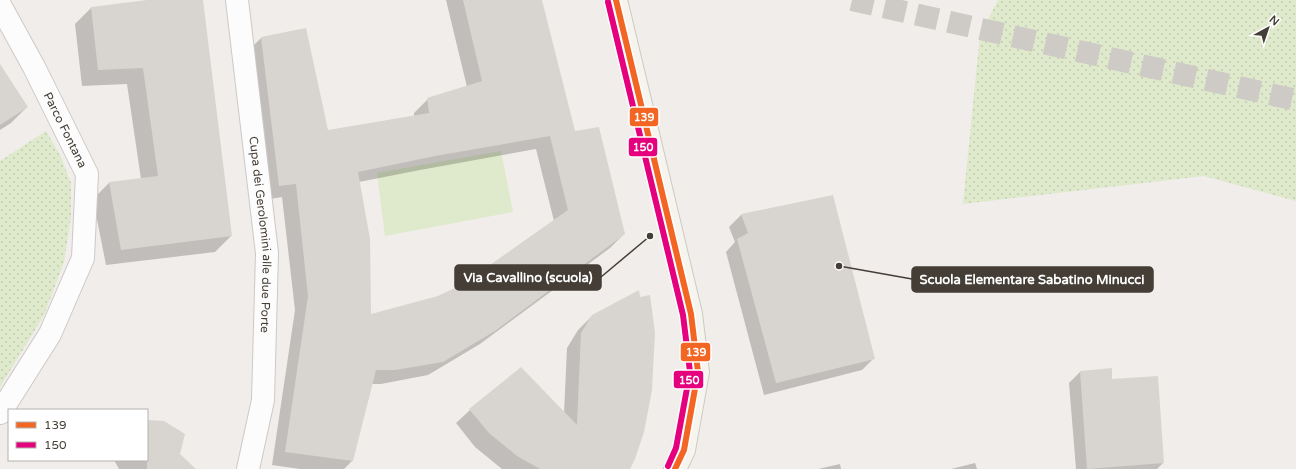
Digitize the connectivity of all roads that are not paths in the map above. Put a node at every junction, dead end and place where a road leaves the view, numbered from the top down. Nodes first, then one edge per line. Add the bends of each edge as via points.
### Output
1 (237, 0) edge
2 (616, 0) edge
3 (0, 5) edge
4 (0, 413) edge
5 (248, 469) edge
6 (675, 469) edge

1 - 5 street, Cupa dei Gerolomini alle due Porte via 267,253 263,400
2 - 6 main road via 692,314 698,372 684,450
3 - 4 street, Parco Fontana via 87,174 83,258 50,334

